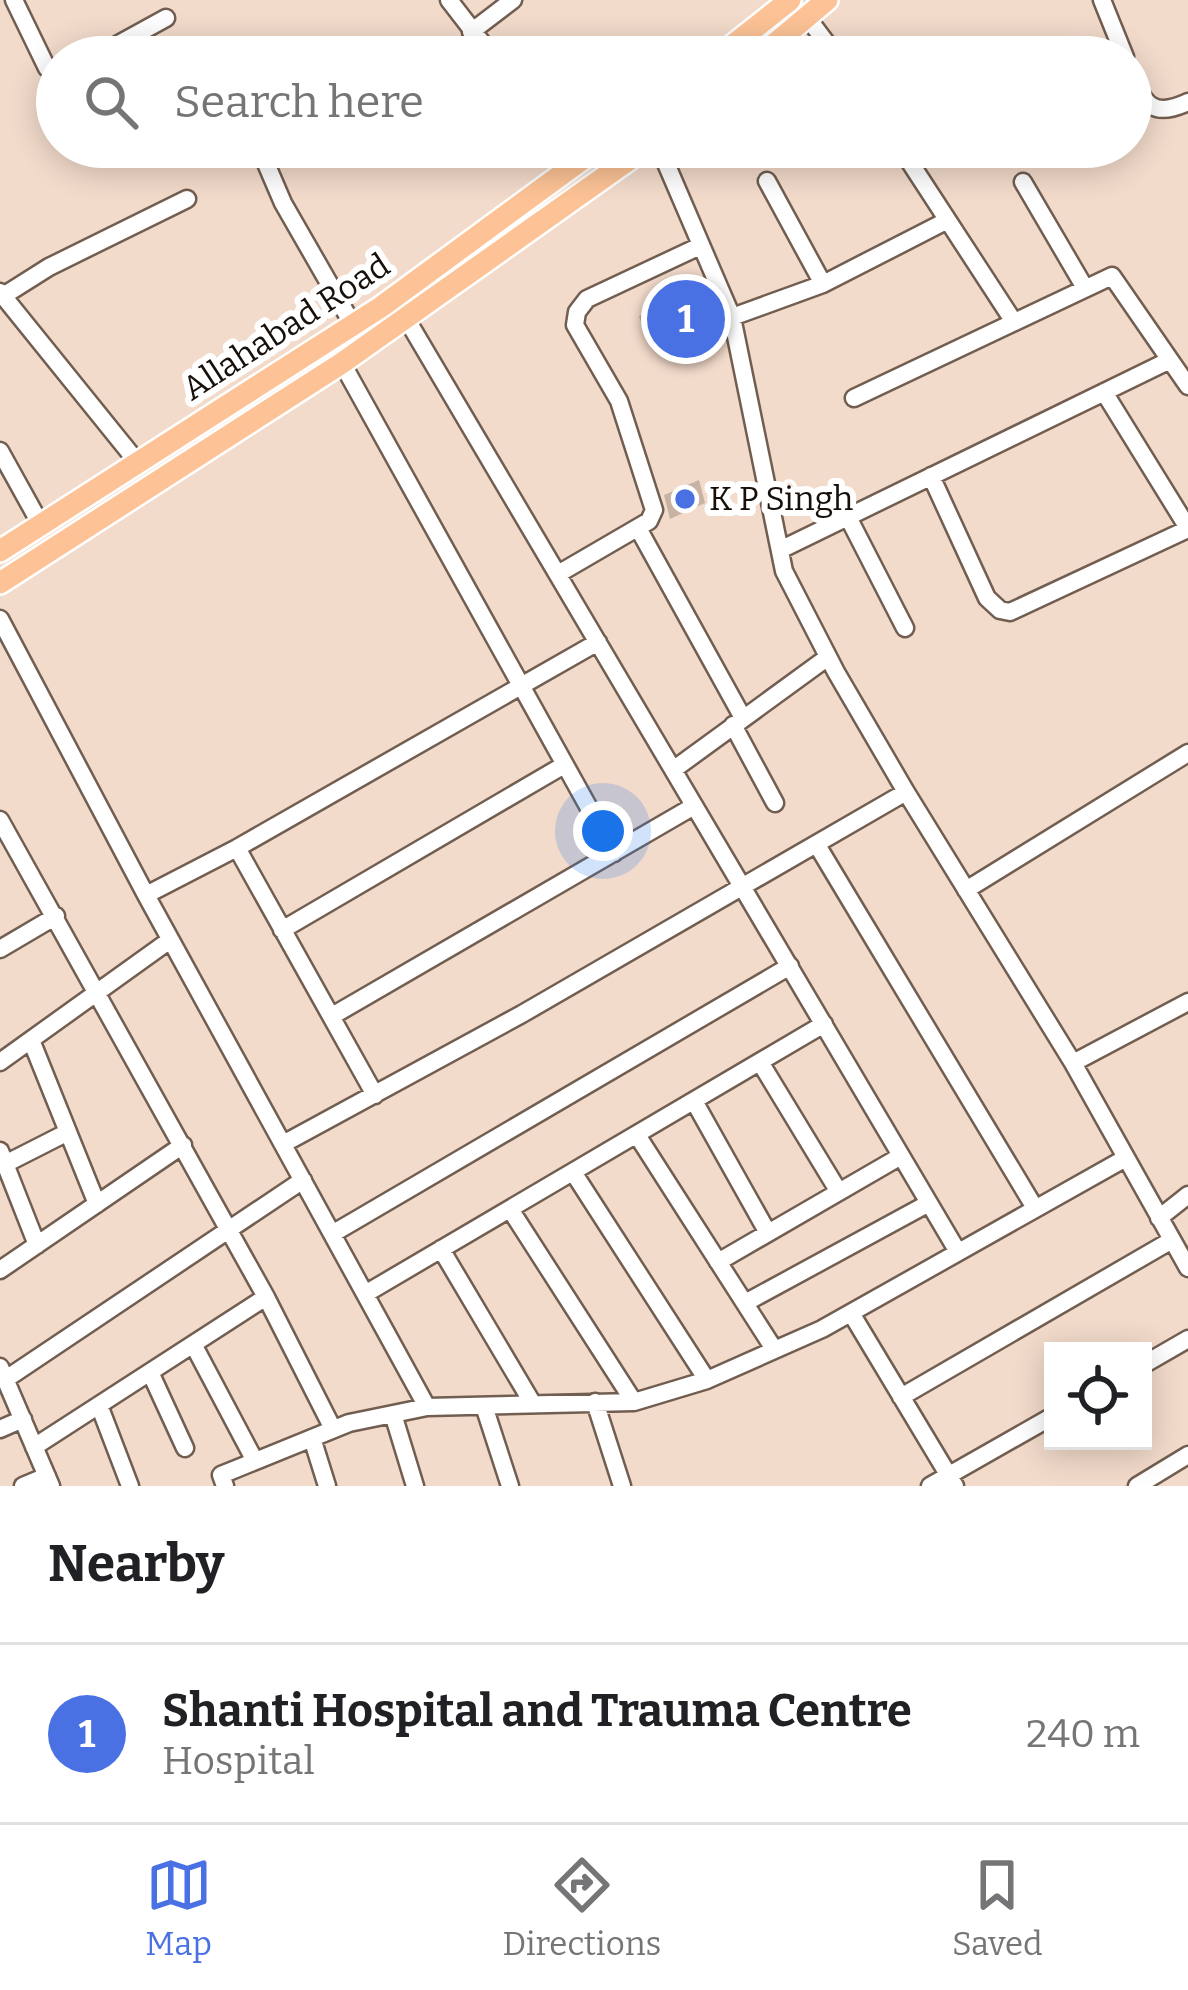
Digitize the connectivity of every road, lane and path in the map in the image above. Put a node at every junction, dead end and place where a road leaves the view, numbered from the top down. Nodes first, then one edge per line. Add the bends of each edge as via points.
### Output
1 (14, 0) edge
2 (448, 0) edge
3 (514, 0) edge
4 (790, 0) edge
5 (827, 0) edge
6 (1102, 0) edge
7 (807, 17) junction
8 (166, 18) dead end
9 (471, 32) junction
10 (133, 36) edge
11 (475, 36) edge
12 (745, 36) edge
13 (784, 36) edge
14 (821, 36) edge
15 (1117, 36) edge
16 (36, 45) edge
17 (1188, 102) edge
18 (1152, 106) edge
19 (268, 168) edge
20 (562, 168) edge
21 (617, 168) edge
22 (668, 168) edge
23 (914, 168) edge
24 (767, 182) dead end
25 (1024, 182) dead end
26 (187, 199) dead end
27 (946, 221) junction
28 (700, 246) junction
29 (823, 284) junction
30 (1085, 288) junction
31 (2, 294) edge
32 (732, 317) junction
33 (406, 318) junction
34 (1014, 322) junction
35 (353, 326) junction
36 (1170, 360) junction
37 (342, 364) junction
38 (1188, 386) edge
39 (1104, 392) junction
40 (854, 398) dead end
41 (0, 451) edge
42 (138, 463) junction
43 (931, 476) junction
44 (848, 517) junction
45 (41, 525) junction
46 (638, 528) junction
47 (1188, 529) edge
48 (780, 550) junction
49 (0, 551) edge
50 (558, 574) junction
51 (0, 583) edge
52 (0, 619) edge
53 (904, 628) dead end
54 (598, 642) junction
55 (828, 656) junction
56 (519, 686) junction
57 (738, 721) junction
58 (1188, 753) edge
59 (564, 765) junction
60 (673, 770) junction
61 (905, 792) junction
62 (775, 803) dead end
63 (694, 806) junction
64 (1, 824) edge
65 (817, 844) junction
66 (237, 848) junction
67 (614, 853) junction
68 (744, 888) junction
69 (966, 890) junction
70 (146, 895) junction
71 (56, 916) junction
72 (282, 930) junction
73 (170, 940) junction
74 (0, 949) edge
75 (790, 966) junction
76 (99, 991) junction
77 (1188, 1002) edge
78 (332, 1016) junction
79 (824, 1024) junction
80 (31, 1040) junction
81 (0, 1062) edge
82 (760, 1062) junction
83 (1073, 1063) junction
84 (375, 1095) junction
85 (694, 1101) junction
86 (68, 1132) junction
87 (638, 1135) junction
88 (283, 1144) junction
89 (183, 1145) junction
90 (901, 1156) junction
91 (3, 1158) edge
92 (1124, 1159) junction
93 (573, 1172) junction
94 (303, 1180) junction
95 (839, 1192) junction
96 (1188, 1196) edge
97 (929, 1203) junction
98 (98, 1204) junction
99 (1036, 1208) junction
100 (510, 1209) junction
101 (1159, 1218) junction
102 (229, 1229) junction
103 (768, 1233) junction
104 (332, 1234) junction
105 (1172, 1240) junction
106 (37, 1245) junction
107 (441, 1250) junction
108 (958, 1252) junction
109 (718, 1262) junction
110 (1188, 1268) edge
111 (0, 1270) edge
112 (365, 1294) junction
113 (266, 1297) junction
114 (745, 1304) junction
115 (851, 1312) junction
116 (1188, 1339) edge
117 (193, 1345) junction
118 (774, 1349) junction
119 (1152, 1360) edge
120 (150, 1372) junction
121 (3, 1373) edge
122 (707, 1380) junction
123 (902, 1397) junction
124 (595, 1402) junction
125 (634, 1402) junction
126 (533, 1404) junction
127 (99, 1405) junction
128 (484, 1406) junction
129 (427, 1407) junction
130 (393, 1414) junction
131 (22, 1419) junction
132 (1044, 1422) edge
133 (0, 1429) edge
134 (332, 1429) junction
135 (312, 1438) junction
136 (34, 1447) junction
137 (185, 1448) dead end
138 (1188, 1455) edge
139 (255, 1461) junction
140 (952, 1480) edge
141 (49, 1481) edge
142 (23, 1486) edge
143 (130, 1486) edge
144 (225, 1486) edge
145 (326, 1486) edge
146 (415, 1486) edge
147 (510, 1486) edge
148 (622, 1486) edge
149 (930, 1486) edge
150 (1137, 1486) edge

1 - 16 street
2 - 9 street
3 - 9 street
4 - 12 main road
5 - 7 main road
6 - 15 street
7 - 13 main road
7 - 14 street
8 - 10 street
9 - 11 street
17 - 18 street via 1168,112
19 - 35 street
20 - 35 main road, Allahabad Road
21 - 33 main road
22 - 28 street
23 - 27 street
24 - 29 street
25 - 30 street
26 - 31 street
27 - 29 street
27 - 34 street
28 - 32 street
28 - 46 street via 587,299 574,318 619,401 652,503 653,517
29 - 32 street
30 - 34 street
30 - 36 street via 1112,276
31 - 42 street
32 - 48 street
33 - 37 main road
33 - 50 street
34 - 40 street
35 - 42 main road, Allahabad Road
36 - 38 street
36 - 39 street
37 - 51 main road
37 - 56 street
39 - 43 street
39 - 47 street
41 - 45 street
42 - 45 main road, Allahabad Road
43 - 44 street
43 - 47 street via 987,598 1000,610
44 - 48 street
44 - 53 street
45 - 49 main road, Allahabad Road
46 - 50 street
46 - 57 street
48 - 55 street
50 - 54 street
52 - 70 street
54 - 56 street
54 - 60 street
55 - 57 street
55 - 61 street
56 - 59 street
56 - 66 street
57 - 60 street
57 - 62 street
58 - 69 street
59 - 67 street
59 - 72 street
60 - 63 street
61 - 65 street
61 - 69 street
63 - 67 street
63 - 68 street
64 - 71 street
65 - 68 street
65 - 99 street
66 - 70 street
66 - 72 street
67 - 78 street
68 - 75 street
68 - 84 street
69 - 83 street
70 - 73 street
71 - 74 street
71 - 76 street
72 - 78 street
73 - 76 street
73 - 88 street
75 - 79 street
75 - 104 street
76 - 80 street
76 - 89 street
77 - 83 street
78 - 84 street
79 - 82 street
79 - 90 street
80 - 81 street
80 - 86 street
82 - 85 street
82 - 95 street
83 - 92 street
84 - 88 street
85 - 87 street
85 - 103 street
86 - 91 street
86 - 98 street
87 - 93 street
87 - 109 street
88 - 94 street
89 - 98 street
89 - 102 street
90 - 95 street
90 - 97 street
91 - 106 street
92 - 99 street
92 - 101 street
93 - 100 street
93 - 122 street
94 - 102 street
94 - 104 street
95 - 103 street
96 - 101 street
97 - 108 street
97 - 114 street
98 - 106 street
99 - 108 street
100 - 107 street
100 - 125 street
101 - 105 street
102 - 113 street
102 - 121 street
103 - 109 street
104 - 112 street
105 - 110 street
105 - 123 street
106 - 111 street
107 - 112 street
107 - 126 street
108 - 115 street
109 - 114 street
112 - 129 street
113 - 117 street
113 - 134 street
114 - 118 street
115 - 118 street
115 - 123 street
116 - 119 street
117 - 120 street
117 - 139 street
118 - 122 street
120 - 127 street
120 - 137 street
121 - 131 street
122 - 125 street
123 - 140 street
124 - 125 street
124 - 126 street
124 - 148 street
126 - 128 street
127 - 136 street
127 - 143 street
128 - 129 street
128 - 147 street
129 - 130 street
130 - 134 street
130 - 146 street
131 - 133 street
131 - 136 street
132 - 140 street
134 - 135 street
135 - 139 street
135 - 145 street
136 - 141 street
138 - 150 street
139 - 144 street via 221,1475
140 - 149 street
141 - 142 street

